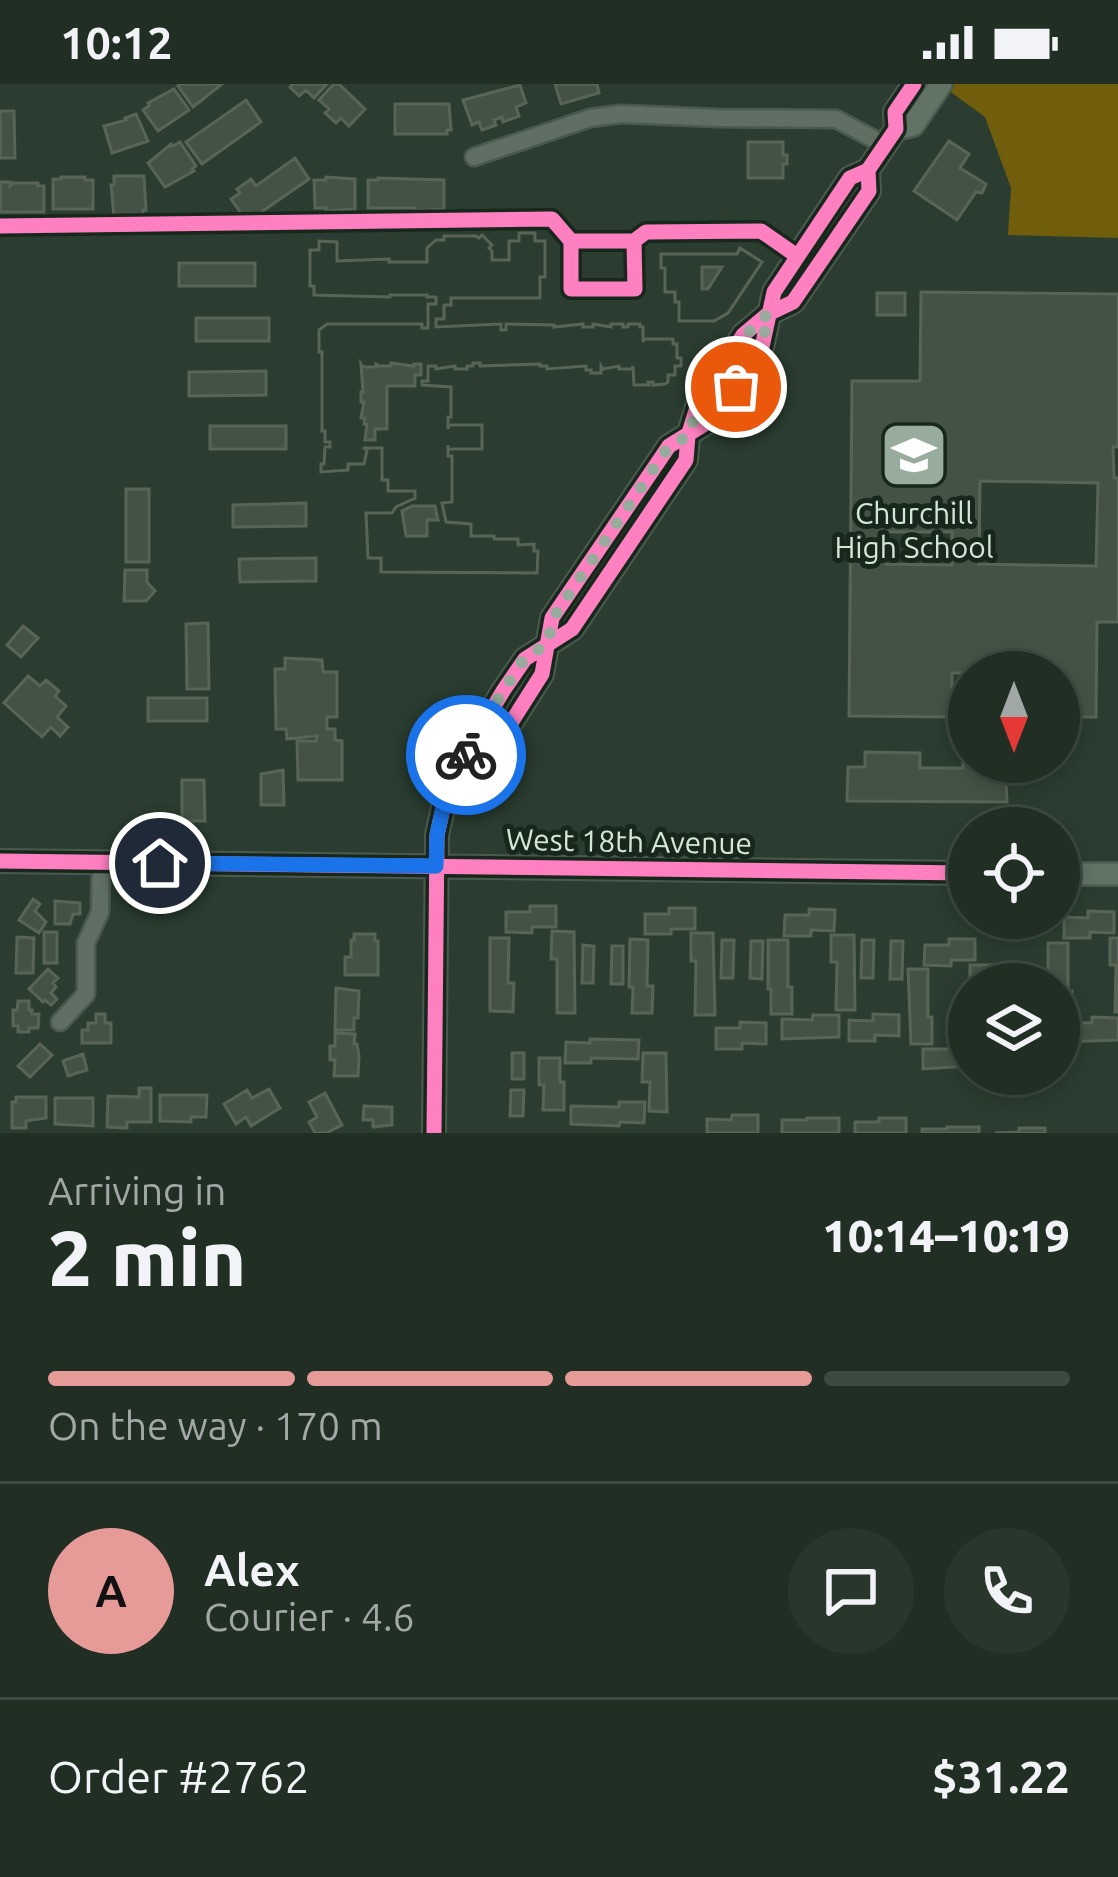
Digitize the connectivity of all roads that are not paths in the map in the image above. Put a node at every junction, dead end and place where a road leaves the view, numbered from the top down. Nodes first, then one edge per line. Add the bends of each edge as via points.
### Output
1 (914, 84) edge
2 (941, 84) edge
3 (890, 137) junction
4 (474, 157) dead end
5 (0, 861) edge
6 (101, 862) junction
7 (436, 866) junction
8 (948, 873) edge
9 (1080, 874) edge
10 (1118, 874) edge
11 (60, 1022) dead end
12 (434, 1133) edge

1 - 3 main road
2 - 3 main road via 913,125
3 - 4 street via 836,119 621,114
3 - 7 main road via 868,170 869,190 793,302 768,314 762,347 716,417 688,436 686,460 572,629 548,643 542,674 486,762 464,765 443,808
5 - 6 main road, West 18th Avenue
6 - 7 main road, West 18th Avenue
6 - 11 street via 86,994
7 - 8 main road, West 18th Avenue
7 - 12 main road
9 - 10 main road

